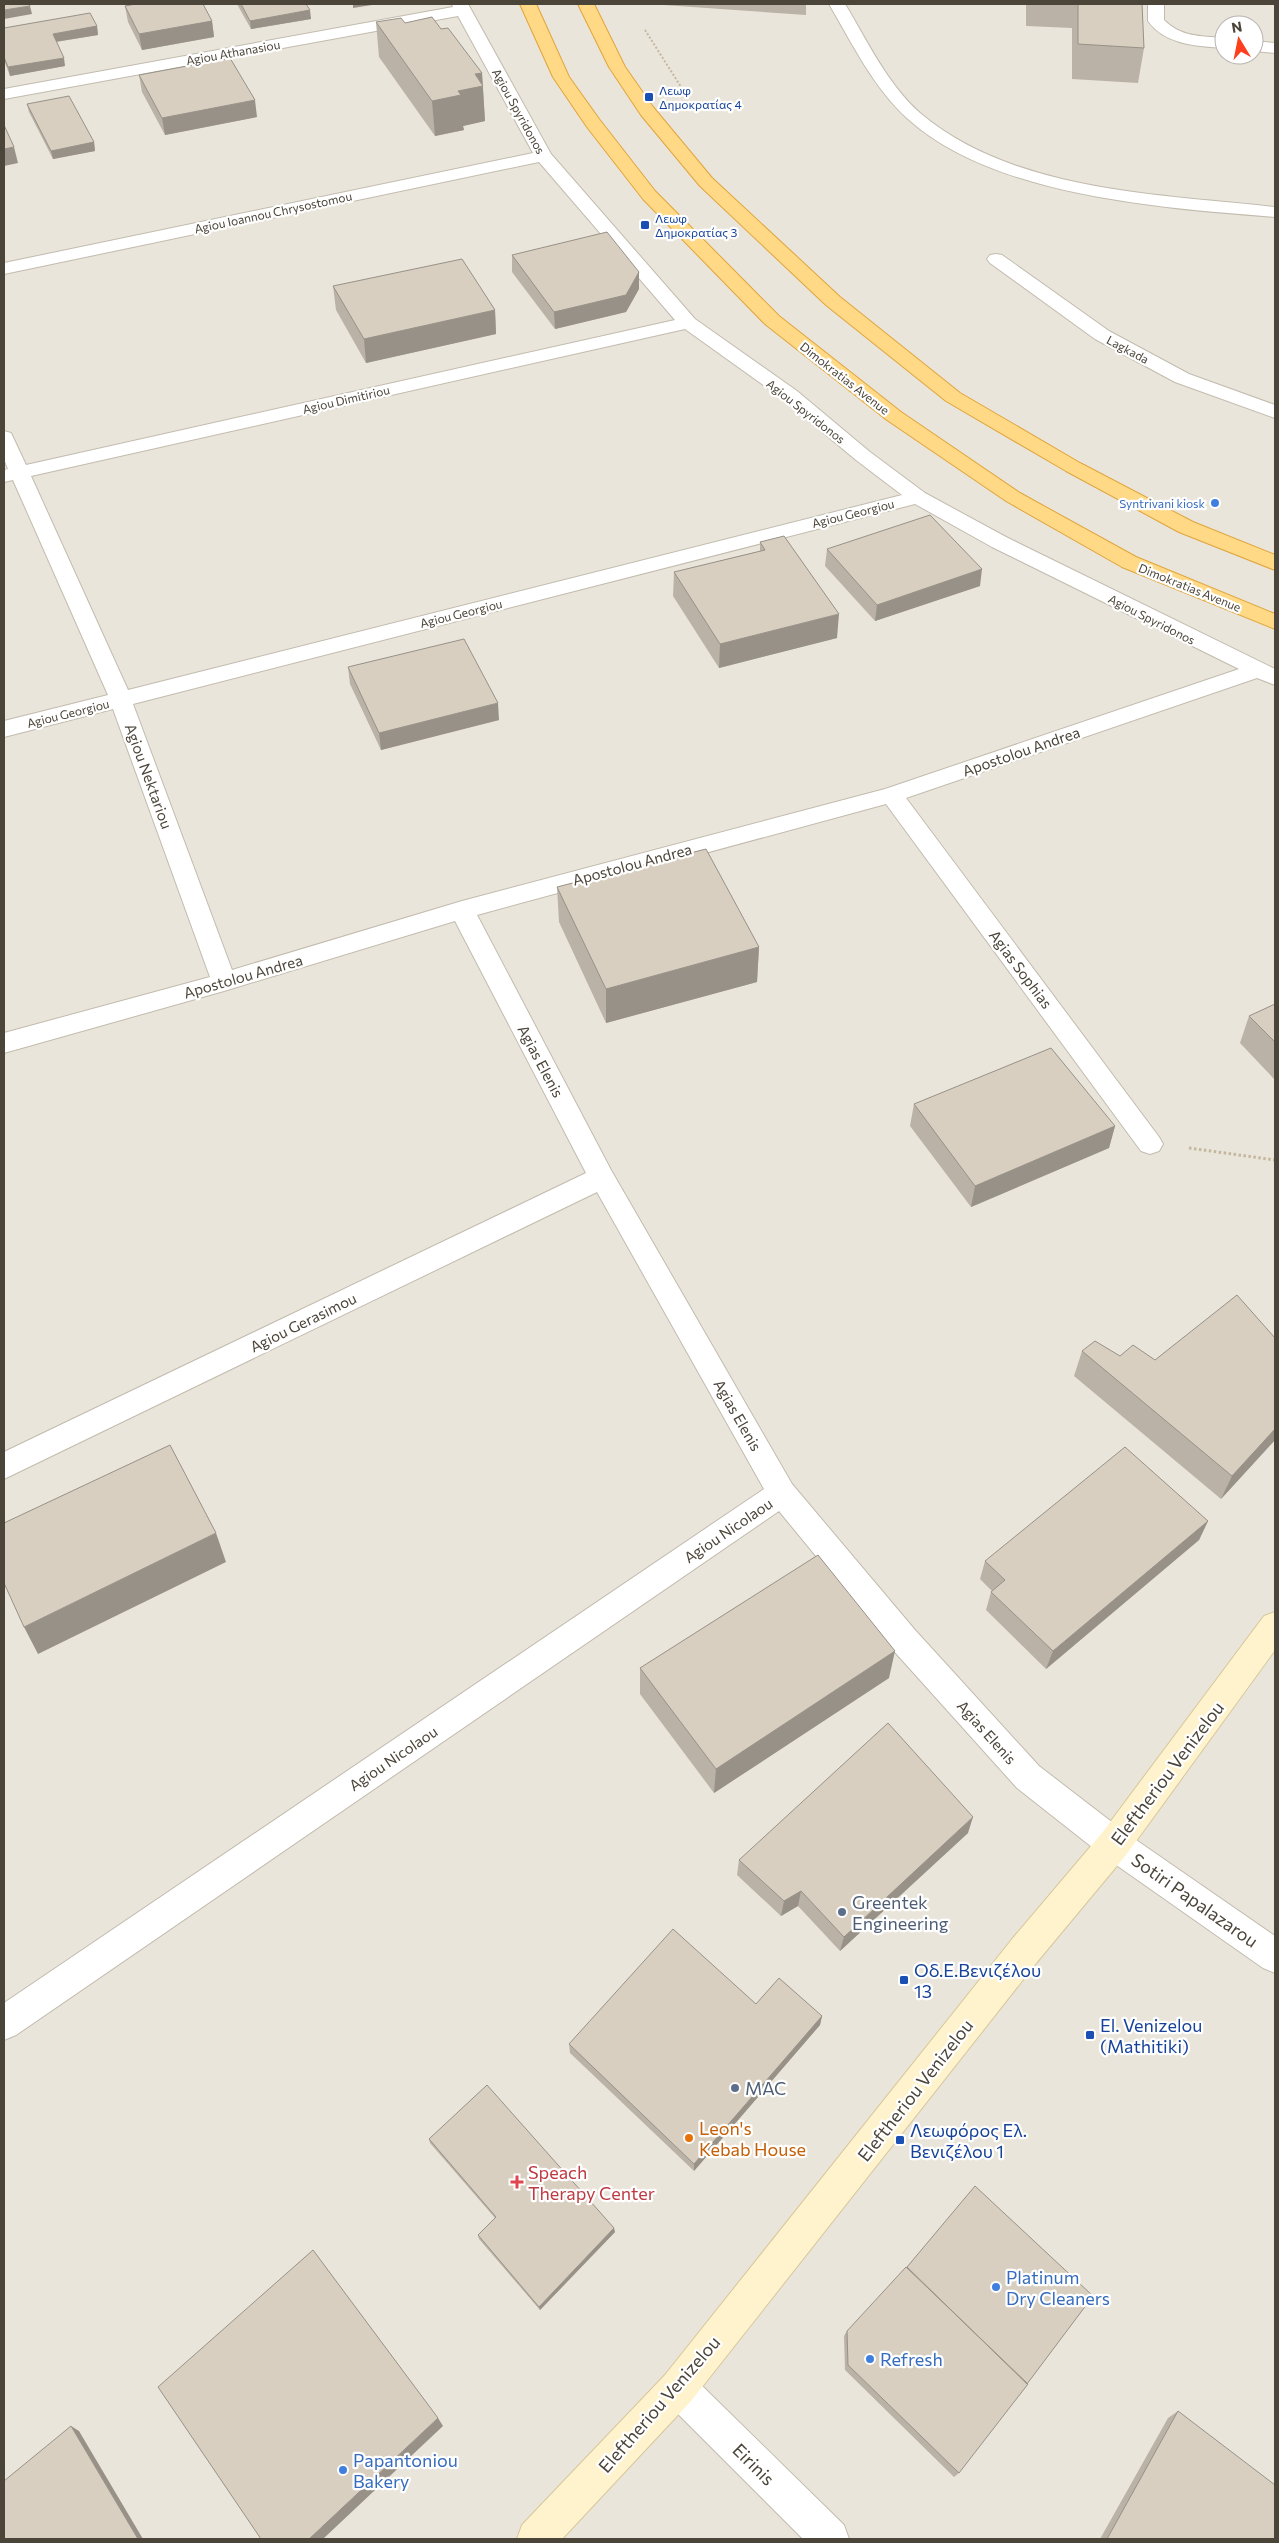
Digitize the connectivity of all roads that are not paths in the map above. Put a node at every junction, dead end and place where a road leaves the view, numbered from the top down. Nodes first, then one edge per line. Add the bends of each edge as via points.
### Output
1 (528, 4) edge
2 (586, 4) edge
3 (836, 4) edge
4 (1156, 4) edge
5 (461, 7) edge
6 (1214, 41) edge
7 (4, 94) edge
8 (543, 156) junction
9 (1275, 212) edge
10 (996, 259) dead end
11 (4, 269) edge
12 (688, 323) junction
13 (1275, 412) edge
14 (4, 437) edge
15 (12, 474) edge
16 (918, 496) junction
17 (1275, 563) edge
18 (1275, 622) edge
19 (1265, 675) edge
20 (121, 700) junction
21 (4, 729) edge
22 (891, 795) junction
23 (462, 910) junction
24 (224, 982) junction
25 (4, 1043) edge
26 (1150, 1144) road end
27 (602, 1177) junction
28 (4, 1466) edge
29 (782, 1493) junction
30 (1275, 1626) edge
31 (1114, 1844) junction
32 (1275, 1956) edge
33 (4, 2023) edge
34 (678, 2388) junction
35 (536, 2539) edge
36 (830, 2539) edge

1 - 18 highway, Dimokratias Avenue via 561,77 593,123 649,195 772,320 894,416 1014,497 1129,562
2 - 17 highway via 617,67 647,111 694,168 833,301 953,397 1072,467 1186,527
3 - 9 street via 879,71 915,116 944,138 976,155 1029,176 1094,191
4 - 6 street via 1156,21 1169,34
5 - 7 street, Agiou Athanasiou
5 - 8 street, Agiou Spyridonos
8 - 11 street, Agiou Ioannou Chrysostomou
8 - 12 street, Agiou Spyridonos
10 - 13 street, Lagkada via 1102,335 1182,378
12 - 15 street, Agiou Dimitiriou
12 - 16 street, Agiou Spyridonos via 790,395 863,456
14 - 15 street, Agiou Nektariou
15 - 20 street, Agiou Nektariou
16 - 19 street, Agiou Spyridonos via 999,542
16 - 20 street, Agiou Georgiou
19 - 22 street, Apostolou Andrea
20 - 21 street, Agiou Georgiou
20 - 24 street, Agiou Nektariou
22 - 23 street, Apostolou Andrea
22 - 26 street, Agias Sophias
23 - 24 street, Apostolou Andrea
23 - 27 street, Agias Elenis
24 - 25 street, Apostolou Andrea
27 - 28 street, Agiou Gerasimou
27 - 29 street, Agias Elenis
29 - 31 street, Agias Elenis via 904,1640 1028,1777
29 - 33 street, Agiou Nicolaou
30 - 31 main road, Eleftheriou Venizelou
31 - 32 street, Sotiri Papalazarou
31 - 34 main road, Eleftheriou Venizelou via 1025,1950
34 - 35 main road, Eleftheriou Venizelou
34 - 36 street, Eirinis

